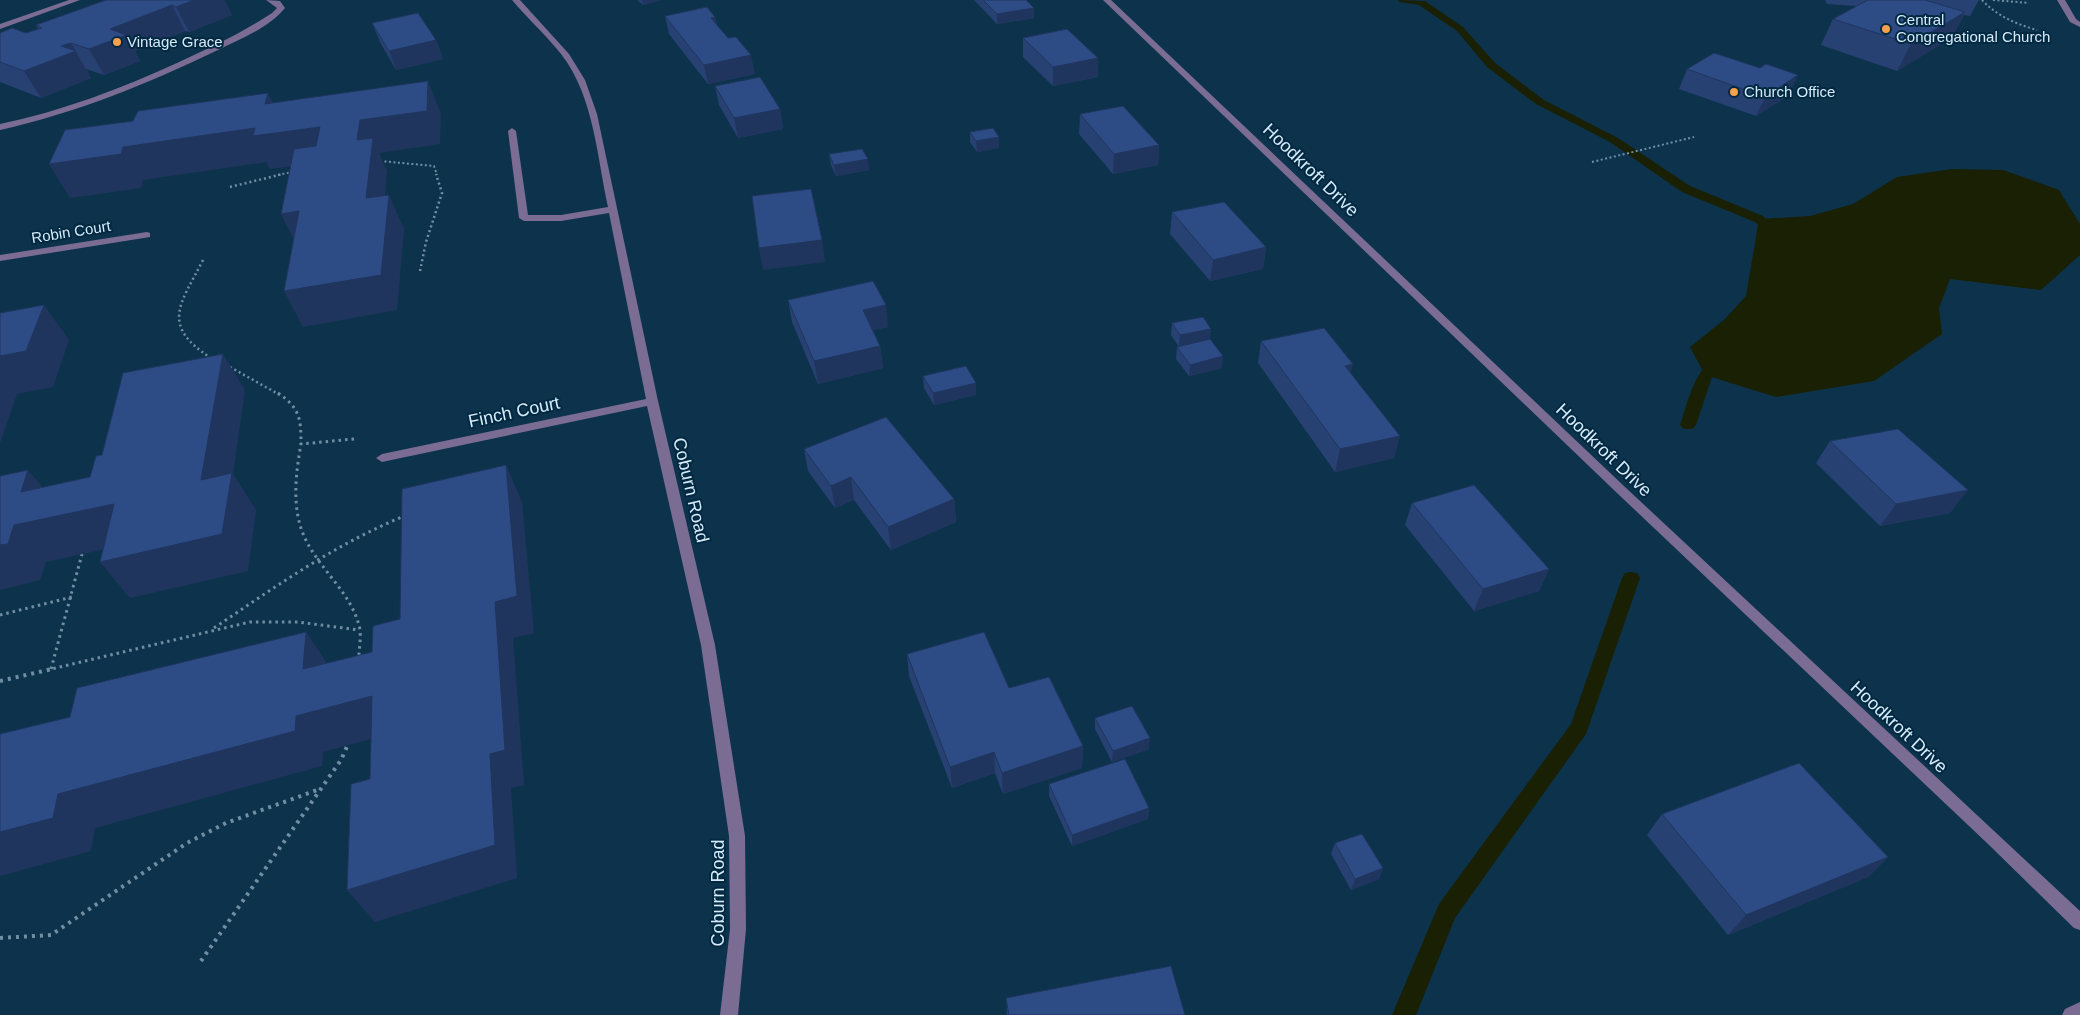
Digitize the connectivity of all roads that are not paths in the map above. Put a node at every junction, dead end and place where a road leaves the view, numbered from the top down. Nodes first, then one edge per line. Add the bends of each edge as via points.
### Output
1 (76, 0) edge
2 (270, 0) edge
3 (516, 0) edge
4 (1107, 0) edge
5 (2061, 0) edge
6 (2080, 25) edge
7 (0, 27) edge
8 (0, 127) edge
9 (512, 130) dead end
10 (614, 209) junction
11 (147, 236) dead end
12 (0, 258) edge
13 (652, 401) junction
14 (382, 458) road end
15 (2080, 922) edge
16 (2080, 1011) edge
17 (729, 1015) edge
18 (2071, 1015) edge

1 - 7 street
2 - 8 street via 281,8 275,15 209,52 80,106
3 - 10 street, Coburn Road via 565,54 580,80 593,114
4 - 15 street, Hoodkroft Drive
5 - 6 street via 2073,20
9 - 10 street via 524,218 561,218
10 - 13 street, Coburn Road
11 - 12 street, Robin Court
13 - 14 street, Finch Court
13 - 17 street, Coburn Road via 708,645 736,836 738,929
16 - 18 street

